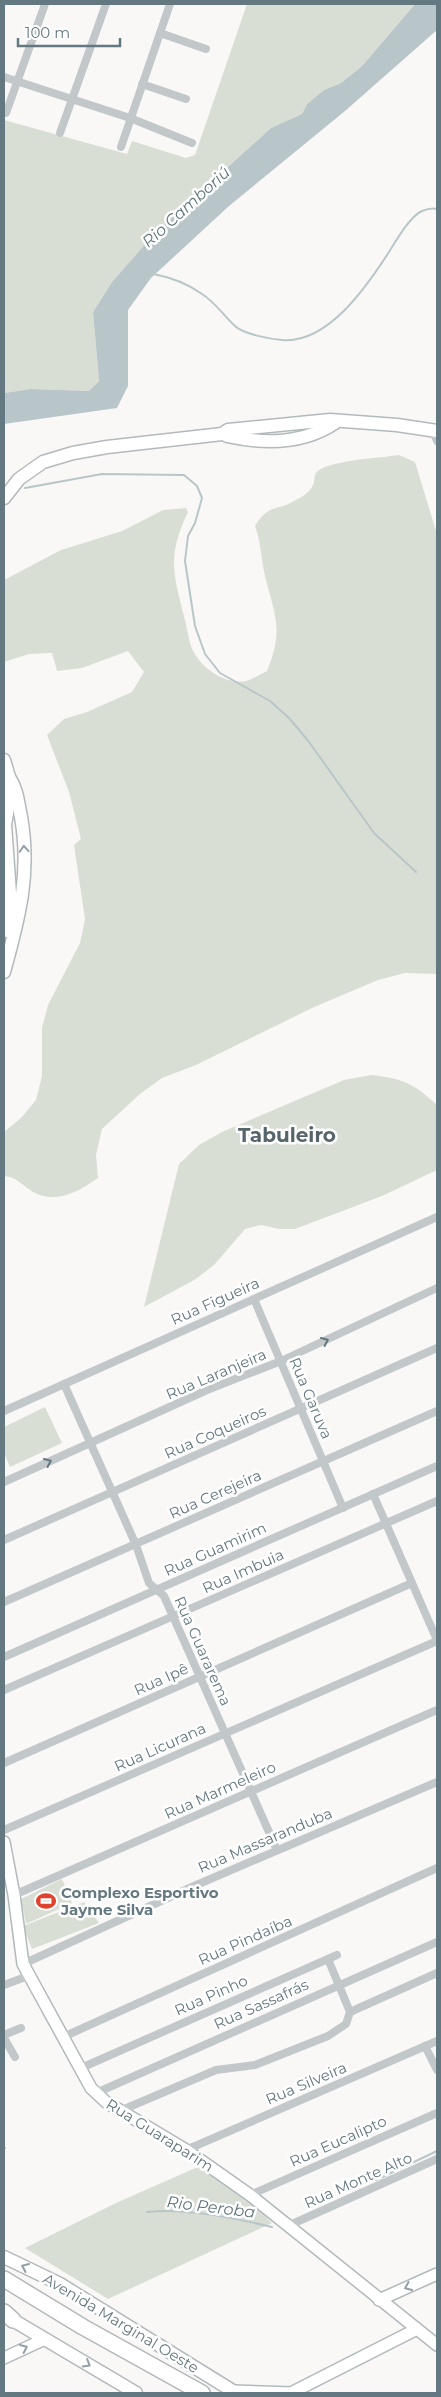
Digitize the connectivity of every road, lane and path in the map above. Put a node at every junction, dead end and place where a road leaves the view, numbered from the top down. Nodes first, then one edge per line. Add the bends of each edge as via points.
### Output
1 (44, 4) edge
2 (106, 4) edge
3 (170, 4) edge
4 (160, 33) junction
5 (206, 48) dead end
6 (4, 77) edge
7 (17, 81) junction
8 (142, 84) junction
9 (72, 99) junction
10 (186, 99) dead end
11 (6, 113) dead end
12 (130, 118) junction
13 (60, 133) dead end
14 (192, 142) dead end
15 (121, 147) dead end
16 (336, 422) junction
17 (292, 423) junction
18 (264, 426) junction
19 (222, 434) junction
20 (436, 434) edge
21 (295, 439) junction
22 (267, 442) junction
23 (4, 498) edge
24 (4, 760) edge
25 (9, 777) junction
26 (23, 828) junction
27 (6, 832) junction
28 (26, 870) junction
29 (9, 871) junction
30 (4, 944) edge
31 (4, 972) edge
32 (437, 1217) edge
33 (437, 1288) edge
34 (254, 1299) junction
35 (437, 1348) edge
36 (281, 1361) junction
37 (64, 1384) junction
38 (300, 1409) junction
39 (4, 1411) edge
40 (437, 1411) edge
41 (90, 1444) junction
42 (323, 1461) junction
43 (437, 1466) edge
44 (4, 1482) edge
45 (111, 1493) junction
46 (373, 1494) junction
47 (437, 1501) edge
48 (343, 1508) junction
49 (386, 1523) junction
50 (4, 1540) edge
51 (136, 1545) junction
52 (412, 1583) junction
53 (158, 1590) junction
54 (4, 1602) edge
55 (173, 1616) junction
56 (437, 1640) edge
57 (4, 1657) edge
58 (200, 1677) junction
59 (4, 1690) edge
60 (437, 1710) edge
61 (225, 1734) junction
62 (4, 1763) edge
63 (437, 1782) edge
64 (250, 1792) junction
65 (4, 1830) edge
66 (4, 1842) edge
67 (277, 1850) junction
68 (437, 1868) edge
69 (14, 1895) junction
70 (437, 1942) edge
71 (337, 1955) dead end
72 (328, 1959) junction
73 (23, 1964) junction
74 (437, 1973) edge
75 (28, 1976) junction
76 (4, 1985) edge
77 (338, 1985) junction
78 (350, 2012) junction
79 (21, 2028) dead end
80 (4, 2037) edge
81 (64, 2037) junction
82 (437, 2041) edge
83 (425, 2046) junction
84 (15, 2057) dead end
85 (81, 2068) junction
86 (437, 2070) edge
87 (96, 2093) junction
88 (122, 2110) junction
89 (437, 2112) edge
90 (186, 2150) junction
91 (437, 2159) edge
92 (250, 2195) junction
93 (290, 2225) junction
94 (4, 2257) edge
95 (437, 2274) edge
96 (4, 2278) edge
97 (4, 2290) edge
98 (379, 2300) junction
99 (7, 2315) edge
100 (417, 2329) junction
101 (45, 2339) junction
102 (437, 2345) edge
103 (4, 2358) edge
104 (234, 2392) edge
105 (136, 2393) edge
106 (182, 2393) edge
107 (202, 2393) edge
108 (291, 2393) edge

1 - 7 street
2 - 9 street
3 - 4 street
4 - 5 street
4 - 8 street
6 - 7 street
7 - 9 street
7 - 11 street
8 - 10 street
8 - 12 street
9 - 12 street
9 - 13 street
12 - 14 street
12 - 15 street
16 - 17 main road
16 - 20 main road via 388,424
16 - 21 main road
17 - 18 main road
17 - 21 main road via 297,430
18 - 19 main road via 228,430
18 - 22 main road
19 - 22 main road
19 - 23 main road via 73,453 43,462 19,479
21 - 22 main road
24 - 25 main road
25 - 26 main road via 16,787
25 - 27 main road
26 - 27 main road via 12,827
28 -> 26 main road
27 - 29 main road
28 - 29 main road via 18,874
28 - 31 main road via 21,908
29 - 30 main road via 10,918
32 - 34 street, Rua Figueira
36 -> 33 street, Rua Laranjeira
34 - 36 street, Rua Garuva
34 - 37 street, Rua Figueira
35 - 38 street, Rua Coqueiros
36 - 38 street, Rua Garuva
36 - 41 street, Rua Laranjeira via 207,1390
37 - 39 street, Rua Figueira
37 - 41 street, Rua Guararema
38 - 42 street, Rua Garuva
38 - 45 street, Rua Coqueiros
40 - 42 street, Rua Cerejeira
44 -> 41 street, Rua Laranjeira
41 - 45 street, Rua Guararema
42 - 48 street, Rua Garuva
42 - 51 street, Rua Cerejeira
43 - 46 street, Rua Guamirim
45 - 50 street, Rua Coqueiros
45 - 51 street, Rua Guararema
46 - 48 street, Rua Guamirim
46 - 49 street
47 - 49 street, Rua Imbuia
48 - 53 street, Rua Guamirim
49 - 52 street
49 - 55 street, Rua Imbuia
51 - 53 street, Rua Guararema via 149,1583
51 - 54 street, Rua Cerejeira
52 - 56 street
52 - 58 street, Rua Ipê
53 - 55 street, Rua Guararema
53 - 57 street, Rua Guamirim
55 - 58 street, Rua Guararema
55 - 59 street, Rua Imbuia
56 - 61 street, Rua Licurana
58 - 61 street, Rua Guararema
58 - 62 street, Rua Ipê
60 - 64 street, Rua Marmeleiro
61 - 64 street, Rua Guararema
61 - 65 street, Rua Licurana
63 - 67 street, Rua Massaranduba
64 - 67 street, Rua Guararema
64 - 69 street, Rua Marmeleiro
66 - 69 street, Rua Guaraparim
67 - 73 street, Rua Massaranduba
68 - 81 street, Rua Pindaíba
69 - 73 street, Rua Guaraparim
70 - 77 street, Rua Sassafrás
71 - 72 street, Rua Pinho
72 - 77 street
72 - 85 street, Rua Pinho
73 - 75 street, Rua Guaraparim
74 - 78 street
75 - 76 street
75 - 81 street, Rua Guaraparim
77 - 78 street
77 - 87 street, Rua Sassafrás
78 - 88 street via 346,2024 328,2036 255,2065 216,2070
79 - 80 street
80 - 84 street
81 - 85 street, Rua Guaraparim
82 - 83 street, Rua Silveira
83 - 86 street
83 - 90 street, Rua Silveira
85 - 87 street, Rua Guaraparim
87 - 88 street, Rua Guaraparim
88 - 90 street, Rua Guaraparim
89 - 92 street, Rua Eucalipto
90 - 92 street, Rua Guaraparim
91 - 93 street, Rua Monte Alto
92 - 93 street, Rua Guaraparim
93 - 98 street, Rua Guaraparim
104 -> 94 main road, Avenida Marginal Oeste via 60,2284
95 -> 98 street
96 - 107 highway
97 - 106 highway
98 - 100 street, Rua Guaraparim
99 - 101 main road
100 - 102 street, Rua Guaraparim
100 - 108 street
103 -> 101 street
101 -> 105 main road
104 - 108 street

